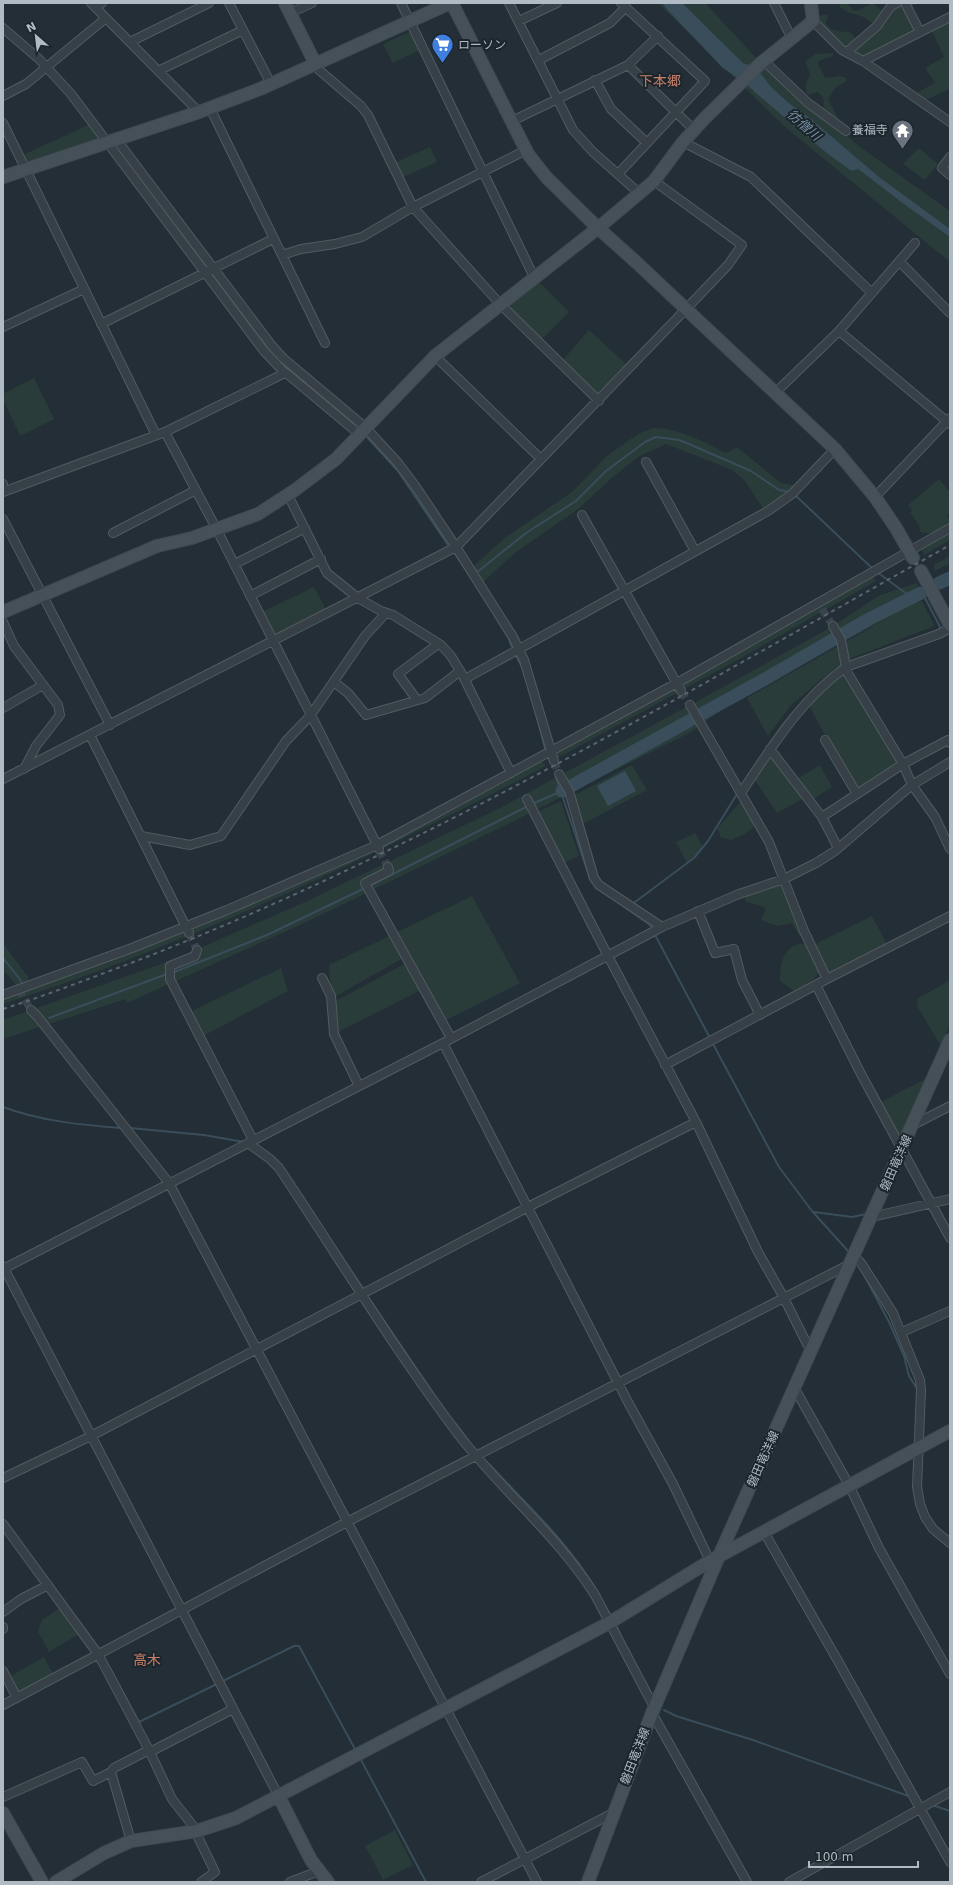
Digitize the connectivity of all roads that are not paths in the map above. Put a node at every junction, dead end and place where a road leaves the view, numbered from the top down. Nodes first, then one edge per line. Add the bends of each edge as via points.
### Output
1 (209, 3) edge
2 (229, 3) edge
3 (312, 3) edge
4 (402, 3) edge
5 (451, 3) edge
6 (509, 3) edge
7 (557, 3) edge
8 (774, 3) edge
9 (811, 3) edge
10 (897, 3) edge
11 (905, 3) edge
12 (96, 4) edge
13 (624, 5) edge
14 (287, 8) edge
15 (950, 17) edge
16 (106, 18) junction
17 (410, 20) junction
18 (519, 21) junction
19 (813, 21) junction
20 (3, 28) edge
21 (243, 30) junction
22 (920, 32) junction
23 (658, 36) junction
24 (792, 39) junction
25 (130, 42) junction
26 (847, 52) junction
27 (538, 60) junction
28 (863, 61) junction
29 (763, 62) junction
30 (315, 63) junction
31 (628, 65) junction
32 (47, 67) junction
33 (158, 72) junction
34 (596, 80) junction
35 (271, 84) junction
36 (3, 96) edge
37 (558, 98) junction
38 (204, 110) junction
39 (676, 113) junction
40 (512, 121) junction
41 (950, 122) edge
42 (3, 124) edge
43 (694, 130) junction
44 (846, 131) dead end
45 (111, 141) junction
46 (683, 142) junction
47 (647, 143) junction
48 (526, 150) junction
49 (950, 157) edge
50 (25, 169) junction
51 (484, 171) junction
52 (618, 174) junction
53 (950, 175) edge
54 (3, 177) edge
55 (654, 181) junction
56 (639, 193) junction
57 (413, 207) junction
58 (598, 228) junction
59 (273, 239) junction
60 (915, 243) dead end
61 (282, 255) junction
62 (900, 262) junction
63 (213, 268) junction
64 (204, 273) junction
65 (534, 277) junction
66 (84, 289) junction
67 (872, 293) junction
68 (500, 304) junction
69 (686, 309) junction
70 (950, 312) edge
71 (101, 324) junction
72 (3, 327) edge
73 (840, 331) junction
74 (326, 343) dead end
75 (435, 356) junction
76 (285, 373) junction
77 (775, 393) junction
78 (599, 401) junction
79 (949, 421) edge
80 (362, 430) junction
81 (165, 432) junction
82 (156, 435) junction
83 (835, 449) junction
84 (541, 459) junction
85 (646, 462) dead end
86 (196, 490) junction
87 (3, 492) edge
88 (288, 495) junction
89 (875, 497) junction
90 (582, 515) dead end
91 (3, 519) edge
92 (305, 528) junction
93 (950, 528) edge
94 (218, 530) junction
95 (113, 532) dead end
96 (456, 547) junction
97 (695, 551) junction
98 (911, 555) junction
99 (321, 559) junction
100 (235, 564) junction
101 (921, 571) dead end
102 (626, 591) junction
103 (43, 595) junction
104 (250, 596) junction
105 (358, 598) junction
106 (3, 612) edge
107 (386, 613) junction
108 (3, 622) edge
109 (832, 626) tunnel mouth
110 (950, 626) edge
111 (273, 641) junction
112 (438, 644) junction
113 (520, 649) junction
114 (846, 667) junction
115 (460, 671) junction
116 (465, 679) junction
117 (334, 682) junction
118 (43, 685) junction
119 (679, 687) junction
120 (417, 700) junction
121 (690, 705) tunnel mouth
122 (3, 708) edge
123 (310, 716) junction
124 (110, 725) junction
125 (90, 735) junction
126 (825, 740) dead end
127 (950, 743) edge
128 (770, 749) junction
129 (552, 752) junction
130 (554, 761) tunnel mouth
131 (950, 762) edge
132 (904, 764) junction
133 (24, 768) junction
134 (511, 773) junction
135 (559, 774) tunnel mouth
136 (3, 779) edge
137 (912, 785) junction
138 (741, 793) junction
139 (857, 794) junction
140 (527, 799) dead end
141 (822, 817) junction
142 (141, 836) junction
143 (378, 847) junction
144 (838, 848) junction
145 (950, 849) edge
146 (388, 867) dead end
147 (784, 879) junction
148 (698, 911) junction
149 (950, 916) edge
150 (662, 927) junction
151 (188, 929) junction
152 (197, 950) dead end
153 (608, 956) junction
154 (322, 978) dead end
155 (827, 979) junction
156 (816, 985) junction
157 (3, 994) edge
158 (31, 1010) tunnel mouth
159 (760, 1015) junction
160 (447, 1040) junction
161 (950, 1040) edge
162 (665, 1065) junction
163 (359, 1086) junction
164 (950, 1106) edge
165 (696, 1122) junction
166 (913, 1125) junction
167 (250, 1142) junction
168 (902, 1149) junction
169 (169, 1183) junction
170 (950, 1199) edge
171 (931, 1203) junction
172 (528, 1207) junction
173 (871, 1217) junction
174 (950, 1238) edge
175 (853, 1260) junction
176 (3, 1268) edge
177 (362, 1293) junction
178 (784, 1298) junction
179 (950, 1312) edge
180 (902, 1332) junction
181 (256, 1349) junction
182 (811, 1352) junction
183 (618, 1383) junction
184 (795, 1389) junction
185 (950, 1431) edge
186 (91, 1436) junction
187 (919, 1448) junction
188 (476, 1456) junction
189 (3, 1478) edge
190 (849, 1485) junction
191 (347, 1522) junction
192 (3, 1524) edge
193 (764, 1532) junction
194 (950, 1543) edge
195 (714, 1559) junction
196 (48, 1585) junction
197 (181, 1611) junction
198 (3, 1612) edge
199 (609, 1623) junction
200 (98, 1654) junction
201 (3, 1671) edge
202 (950, 1674) edge
203 (17, 1698) junction
204 (3, 1706) edge
205 (445, 1708) junction
206 (233, 1709) junction
207 (653, 1710) junction
208 (149, 1751) junction
209 (111, 1772) junction
210 (950, 1792) edge
211 (278, 1795) junction
212 (3, 1797) edge
213 (920, 1809) junction
214 (3, 1813) edge
215 (613, 1814) junction
216 (196, 1831) junction
217 (131, 1841) junction
218 (525, 1860) junction
219 (950, 1862) edge
220 (319, 1871) junction
221 (42, 1882) edge
222 (56, 1882) edge
223 (201, 1882) edge
224 (290, 1882) edge
225 (328, 1882) edge
226 (481, 1882) edge
227 (537, 1882) edge
228 (588, 1882) edge
229 (747, 1882) edge
230 (789, 1882) edge

1 - 25 street
2 - 21 street
3 - 14 street
4 - 17 street
5 - 17 street
5 - 40 street
6 - 18 street
7 - 18 street
8 - 24 street
9 - 19 street
10 - 26 street via 891,6 877,26
11 - 22 street
12 - 16 street
13 - 23 street
13 - 27 street via 610,23
14 - 30 street
15 - 22 street
16 - 25 street
16 - 32 street
17 - 30 street
17 - 51 street
18 - 27 street
19 - 24 street
19 - 26 street
20 - 32 street
21 - 33 street
21 - 35 street
22 - 28 street
23 - 31 street
23 - 39 street via 705,81
24 - 29 street
25 - 33 street
26 - 28 street
27 - 37 street
28 - 41 street
29 - 43 street
29 - 44 street via 808,103
30 - 35 street
30 - 57 street via 319,70 368,115
31 - 34 street
31 - 39 street
32 - 36 street via 26,84
32 - 45 street
33 - 38 street
34 - 37 street
34 - 47 street via 611,109
35 - 38 street
37 - 40 street
37 - 52 street via 574,130 593,152
38 - 45 street
38 - 59 street
39 - 43 street
39 - 47 street
40 - 48 street
42 - 50 street
43 - 46 street
45 - 50 street
45 - 63 street
45 - 64 street
46 - 55 street
46 - 67 street via 751,177
47 - 52 street
48 - 51 street
48 - 58 street via 547,178
49 - 53 street via 942,168
50 - 54 street
50 - 66 street
51 - 57 street
51 - 65 street
52 - 56 street
55 - 56 street
55 - 69 street via 742,245
56 - 58 street
57 - 61 street via 362,237
57 - 68 street
58 - 65 street
58 - 69 street
59 - 61 street
59 - 63 street
60 - 62 street
61 - 74 street
62 - 67 street
62 - 70 street
63 - 64 street
63 - 80 street via 283,358
64 - 71 street
64 - 76 street via 264,351
65 - 68 street
66 - 71 street
66 - 72 street
67 - 73 street
68 - 75 street
68 - 78 street
69 - 77 street
69 - 78 street
71 - 82 street
73 - 77 street
73 - 79 street
75 - 80 street
75 - 84 street
76 - 80 street
76 - 81 street
77 - 83 street
78 - 84 street
79 - 89 street
80 - 88 street via 336,458
80 - 96 street via 416,487
81 - 82 street
81 - 86 street
82 - 87 street
83 - 89 street
83 - 97 street via 792,494 768,511
84 - 96 street
85 - 97 street
86 - 94 street
86 - 95 street
88 - 92 street
88 - 94 street via 258,514
89 - 98 street
90 - 102 street
91 - 103 street
92 - 99 street
92 - 100 street
93 - 98 street
94 - 100 street
94 - 103 street via 157,546
96 - 105 street
96 - 113 street
97 - 102 street
98 - 119 street
99 - 104 street
99 - 105 street via 327,573
100 - 104 street
101 - 110 street
102 - 113 street
102 - 119 street
103 - 106 street
103 - 124 street
104 - 111 street
105 - 107 street
105 - 111 street
107 - 112 street
107 - 117 street via 365,636
108 - 118 street via 14,646
109 - 114 street via 841,640
110 - 114 street via 939,634
111 - 123 street
111 - 124 street
112 - 115 street via 451,656
112 - 120 street via 398,674
113 - 116 street
113 - 129 street
114 - 128 street via 794,716
114 - 132 street
115 - 116 street
115 - 120 street via 425,698
116 - 134 street
117 - 120 street via 348,693 366,716
117 - 123 street
118 - 122 street
118 - 133 street via 58,705 60,715 36,746
119 - 129 street
121 - 138 street
123 - 142 street via 286,741 221,836 190,845
123 - 143 street
124 - 125 street
125 - 133 street
125 - 142 street
126 - 139 street
127 - 132 street via 948,740
128 - 138 street
128 - 141 street
129 - 130 street
129 - 134 street
131 - 137 street
132 - 137 street
132 - 139 street
133 - 136 street
134 - 143 street
135 - 150 street via 569,791 594,878 599,885
137 - 144 street
137 - 145 street via 935,818
138 - 147 street via 769,842
139 - 141 street
140 - 153 street
141 - 144 street
142 - 151 street
143 - 151 street
144 - 147 street via 816,863
146 - 160 street via 389,871 365,883
147 - 148 street
147 - 155 street via 804,931
148 - 150 street
148 - 159 street via 715,953 734,949 742,980
149 - 155 street
150 - 153 street
151 - 157 street
152 - 167 street via 195,956 170,966 170,979
153 - 160 street
153 - 162 street
154 - 163 street via 331,996 334,1034
155 - 156 street
156 - 159 street
156 - 168 street
158 - 169 street
159 - 162 street
160 - 163 street
160 - 172 street
161 - 166 street, 磐田竜洋線
162 - 165 street
163 - 167 street
164 - 166 street
165 - 172 street
165 - 178 street via 758,1252
166 - 168 street, 磐田竜洋線
167 - 169 street
167 - 177 street via 279,1168
168 - 171 street
168 - 173 street, 磐田竜洋線
169 - 176 street
169 - 181 street
170 - 171 street
171 - 173 street
171 - 174 street
172 - 177 street
172 - 183 street
173 - 175 street, 磐田竜洋線
175 - 178 street
175 - 180 street via 861,1263 881,1291
175 - 182 street, 磐田竜洋線
176 - 186 street
177 - 181 street
177 - 188 street via 426,1389
178 - 182 street
178 - 183 street
179 - 180 street
180 - 187 street via 920,1380
181 - 186 street
181 - 191 street
182 - 184 street, 磐田竜洋線
183 - 188 street
183 - 195 street
184 - 190 street
184 - 195 street, 磐田竜洋線
185 - 187 street
186 - 189 street
186 - 197 street
187 - 190 street
187 - 194 street via 920,1504 933,1529
188 - 191 street
188 - 199 street via 572,1561 596,1595
190 - 193 street
190 - 202 street via 879,1548
191 - 197 street
191 - 205 street
192 - 196 street
193 - 195 street
193 - 213 street
195 - 199 street
195 - 207 street, 磐田竜洋線
196 - 198 street
196 - 200 street
197 - 200 street
197 - 206 street
199 - 205 street
199 - 207 street
200 - 203 street
200 - 208 street
201 - 203 street
203 - 204 street
205 - 211 street
205 - 218 street
206 - 208 street
206 - 211 street
207 - 215 street, 磐田竜洋線
207 - 229 street
208 - 209 street via 114,1768
208 - 216 street via 172,1799
209 - 212 street via 93,1781 82,1762
209 - 217 street
210 - 213 street
211 - 216 street via 236,1818
211 - 220 street
213 - 219 street
213 - 230 street
214 - 221 street
215 - 218 street
215 - 228 street, 磐田竜洋線
216 - 217 street
216 - 223 street via 215,1872
217 - 222 street via 104,1853
218 - 226 street
218 - 227 street
220 - 224 street
220 - 225 street

